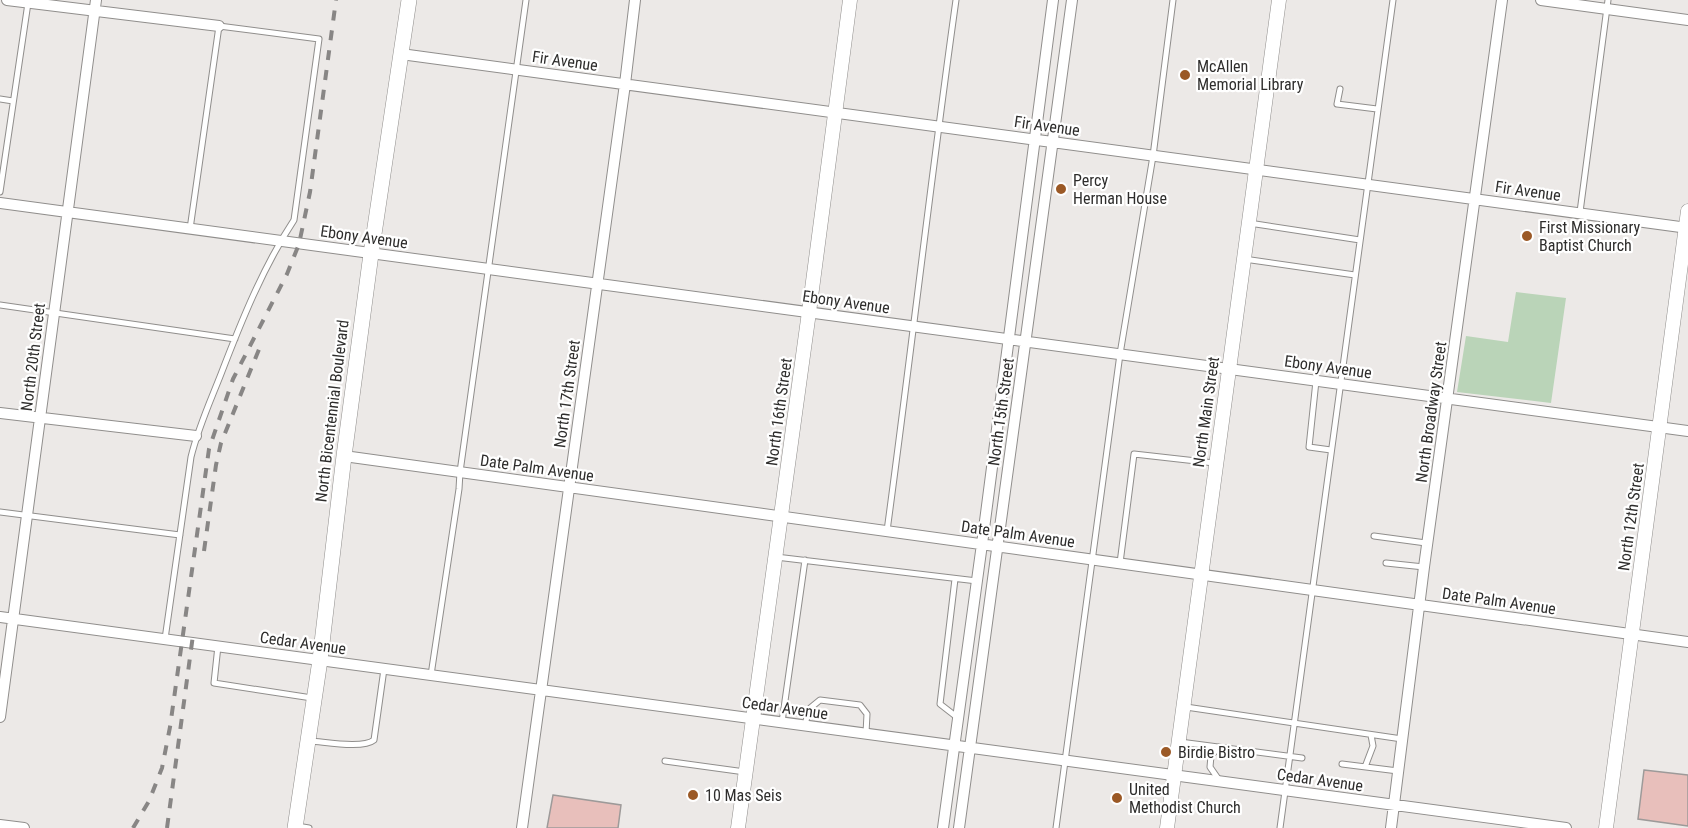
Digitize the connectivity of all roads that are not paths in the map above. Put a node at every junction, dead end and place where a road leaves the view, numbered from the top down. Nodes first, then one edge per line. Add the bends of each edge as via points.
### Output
1 (7, 0) edge
2 (96, 0) edge
3 (409, 0) edge
4 (526, 0) edge
5 (635, 0) edge
6 (850, 0) edge
7 (956, 0) edge
8 (1053, 0) edge
9 (1072, 0) edge
10 (1173, 0) edge
11 (1279, 0) edge
12 (1393, 0) edge
13 (1502, 0) edge
14 (1541, 0) edge
15 (28, 3) junction
16 (1607, 4) edge
17 (94, 12) junction
18 (1688, 20) edge
19 (219, 26) junction
20 (401, 54) junction
21 (517, 69) junction
22 (625, 84) junction
23 (1340, 89) dead end
24 (0, 99) edge
25 (13, 101) junction
26 (1377, 109) junction
27 (835, 113) junction
28 (938, 127) junction
29 (1035, 140) junction
30 (1052, 142) junction
31 (1153, 156) junction
32 (1256, 170) junction
33 (1366, 185) junction
34 (0, 192) edge
35 (1475, 200) junction
36 (0, 203) edge
37 (1688, 211) edge
38 (66, 212) junction
39 (1579, 214) junction
40 (1249, 222) junction
41 (1687, 228) edge
42 (190, 229) junction
43 (1360, 240) junction
44 (279, 242) junction
45 (371, 254) junction
46 (1244, 259) junction
47 (489, 269) junction
48 (1355, 275) junction
49 (598, 284) junction
50 (0, 305) edge
51 (54, 312) junction
52 (809, 312) junction
53 (914, 327) junction
54 (235, 339) junction
55 (1009, 340) junction
56 (1026, 342) junction
57 (1120, 354) junction
58 (1229, 369) junction
59 (1316, 381) junction
60 (1341, 384) junction
61 (1448, 399) junction
62 (0, 413) edge
63 (40, 419) junction
64 (1659, 427) junction
65 (1688, 431) edge
66 (196, 436) junction
67 (1331, 450) junction
68 (344, 456) junction
69 (1216, 464) junction
70 (460, 472) junction
71 (570, 487) junction
72 (0, 512) edge
73 (28, 515) junction
74 (781, 516) junction
75 (887, 531) junction
76 (180, 535) junction
77 (1374, 536) dead end
78 (1428, 543) junction
79 (982, 544) junction
80 (998, 546) junction
81 (775, 556) junction
82 (805, 560) junction
83 (1094, 560) junction
84 (1120, 563) junction
85 (1386, 563) dead end
86 (1424, 567) junction
87 (1201, 574) junction
88 (955, 579) junction
89 (977, 581) junction
90 (1311, 590) junction
91 (1420, 605) junction
92 (0, 617) edge
93 (14, 619) junction
94 (1632, 634) junction
95 (165, 639) junction
96 (1688, 642) edge
97 (218, 646) junction
98 (320, 660) junction
99 (384, 669) junction
100 (431, 675) junction
101 (541, 690) junction
102 (315, 698) junction
103 (1184, 707) junction
104 (0, 717) edge
105 (752, 718) junction
106 (958, 718) junction
107 (782, 722) junction
108 (1294, 723) junction
109 (805, 725) junction
110 (866, 734) junction
111 (1371, 735) junction
112 (1402, 739) junction
113 (308, 740) junction
114 (1178, 741) junction
115 (954, 745) junction
116 (970, 747) junction
117 (1219, 747) junction
118 (1289, 756) junction
119 (1302, 758) dead end
120 (665, 761) dead end
121 (1066, 761) junction
122 (1342, 764) dead end
123 (1365, 767) junction
124 (1398, 771) junction
125 (745, 772) junction
126 (1174, 775) junction
127 (1220, 781) junction
128 (1285, 790) junction
129 (1394, 805) junction
130 (1491, 823) edge
131 (0, 825) edge
132 (300, 827) edge
133 (24, 828) edge
134 (522, 828) edge
135 (738, 828) edge
136 (943, 828) edge
137 (959, 828) edge
138 (1056, 828) edge
139 (1167, 828) edge
140 (1280, 828) edge
141 (1391, 828) edge
142 (1566, 828) edge
143 (1606, 828) edge

1 - 15 street
2 - 17 street, North 20th Street
3 - 20 main road, North Bicentennial Boulevard
4 - 21 lane
5 - 22 street, North 17th Street
6 - 27 street, North 16th Street
7 - 28 lane
8 - 29 street, North 15th Street
9 - 30 street, North 15th Street
10 - 31 lane
11 - 32 street, North Main Street
12 - 26 lane
13 - 35 street, North Broadway Street
14 - 16 street
15 - 17 street
15 - 25 lane
16 - 18 street
16 - 39 lane
17 - 19 street
17 - 38 street, North 20th Street
19 - 42 lane
19 - 44 lane via 319,39 294,220
20 - 21 street, Fir Avenue
20 - 45 main road, North Bicentennial Boulevard
21 - 22 street, Fir Avenue
21 - 47 lane
22 - 27 street, Fir Avenue
22 - 49 street, North 17th Street
23 - 26 lane via 1337,104
24 - 25 lane
25 - 34 lane
26 - 33 lane
27 - 28 street, Fir Avenue
27 - 52 street, North 16th Street
28 - 29 street, Fir Avenue
28 - 53 lane
29 - 30 street, Fir Avenue
29 - 55 street, North 15th Street
30 - 31 street, Fir Avenue
30 - 56 street, North 15th Street
31 - 32 street, Fir Avenue
31 - 57 lane
32 - 33 street, Fir Avenue
32 - 40 street, North Main Street
33 - 35 street, Fir Avenue
33 - 43 lane
35 - 39 street, Fir Avenue
35 - 61 street, North Broadway Street
36 - 38 street, Ebony Avenue
37 - 41 street, North 12th Street
38 - 42 street, Ebony Avenue
38 - 51 street, North 20th Street
39 - 41 street, Fir Avenue
40 - 43 lane
40 - 46 street, North Main Street
41 - 64 street, North 12th Street
42 - 44 street, Ebony Avenue
43 - 48 lane
44 - 45 street, Ebony Avenue
44 - 54 lane
45 - 47 street, Ebony Avenue
45 - 68 main road, North Bicentennial Boulevard
46 - 48 lane
46 - 58 street, North Main Street
47 - 49 street, Ebony Avenue
47 - 70 lane
48 - 60 lane
49 - 52 street, Ebony Avenue
49 - 71 street, North 17th Street
50 - 51 lane
51 - 54 lane
51 - 63 street, North 20th Street
52 - 53 street, Ebony Avenue
52 - 74 street, North 16th Street
53 - 55 street, Ebony Avenue
53 - 75 lane
54 - 66 lane
55 - 56 street, Ebony Avenue
55 - 79 street, North 15th Street
56 - 57 street, Ebony Avenue
56 - 80 street, North 15th Street
57 - 58 street, Ebony Avenue
57 - 83 lane
58 - 59 street, Ebony Avenue
58 - 69 street, North Main Street
59 - 60 street, Ebony Avenue
59 - 67 lane via 1309,447
60 - 61 street, Ebony Avenue
60 - 67 lane
61 - 64 street, Ebony Avenue
61 - 78 street, North Broadway Street
62 - 63 street
63 - 66 street
63 - 73 street, North 20th Street
64 - 65 street, Ebony Avenue
64 - 94 street, North 12th Street
66 - 76 lane
67 - 90 lane
68 - 70 street, Date Palm Avenue
68 - 98 main road, North Bicentennial Boulevard
69 - 84 lane via 1134,454
69 - 87 street, North Main Street
70 - 71 street, Date Palm Avenue
70 - 100 lane
71 - 74 street, Date Palm Avenue
71 - 101 street, North 17th Street
72 - 73 lane
73 - 76 lane
73 - 93 street, North 20th Street
74 - 75 street, Date Palm Avenue
74 - 81 street, North 16th Street
75 - 79 street, Date Palm Avenue
76 - 95 lane
77 - 78 lane
78 - 86 street, North Broadway Street
79 - 80 street, Date Palm Avenue
79 - 89 street, North 15th Street
80 - 83 street, Date Palm Avenue
80 - 116 street, North 15th Street
81 - 82 lane
81 - 105 street, North 16th Street
82 - 88 lane
82 - 107 lane
83 - 84 street, Date Palm Avenue
83 - 121 lane
84 - 87 street, Date Palm Avenue
85 - 86 lane
86 - 91 street, North Broadway Street
87 - 90 street, Date Palm Avenue
87 - 103 street, North Main Street
88 - 89 lane
88 - 106 lane via 940,704
89 - 106 street, North 15th Street
90 - 91 street, Date Palm Avenue
90 - 108 lane
91 - 94 street, Date Palm Avenue
91 - 112 street, North Broadway Street
92 - 93 street, Cedar Avenue
93 - 95 street, Cedar Avenue
93 - 104 street, North 20th Street
94 - 96 street, Date Palm Avenue
94 - 143 street, North 12th Street
95 - 97 street, Cedar Avenue
97 - 98 street, Cedar Avenue
97 - 102 lane via 214,683
98 - 99 street, Cedar Avenue
98 - 102 main road, North Bicentennial Boulevard
99 - 100 street, Cedar Avenue
99 - 113 lane via 373,741 354,744
100 - 101 street, Cedar Avenue
101 - 105 street, Cedar Avenue
101 - 134 street, North 17th Street
102 - 113 main road, North Bicentennial Boulevard
103 - 108 lane
103 - 114 street, North Main Street
105 - 107 street, Cedar Avenue
105 - 125 street, North 16th Street
106 - 115 street, North 15th Street
107 - 109 street, Cedar Avenue
108 - 111 lane
108 - 118 lane
109 - 110 street, Cedar Avenue
109 - 110 lane via 809,709 820,700 860,705 867,714
110 - 115 street, Cedar Avenue
111 - 112 lane
111 - 123 lane via 1373,746
112 - 124 street, North Broadway Street
113 - 132 main road, North Bicentennial Boulevard
114 - 117 lane
114 - 126 street, North Main Street
115 - 116 street, Cedar Avenue
115 - 136 street, North 15th Street
116 - 121 street, Cedar Avenue
116 - 137 street, North 15th Street
117 - 118 lane
117 - 127 lane via 1211,756 1210,766
118 - 119 lane
118 - 128 lane
120 - 125 lane
121 - 126 street, Cedar Avenue
121 - 138 lane
122 - 123 lane
123 - 124 lane
124 - 129 street, North Broadway Street
125 - 135 street, North 16th Street
126 - 127 street, Cedar Avenue
126 - 139 street, North Main Street
127 - 128 street, Cedar Avenue
128 - 129 street, Cedar Avenue
128 - 140 lane
129 - 130 street, Cedar Avenue
129 - 141 street, North Broadway Street
130 - 142 street, Cedar Avenue
131 - 133 street

